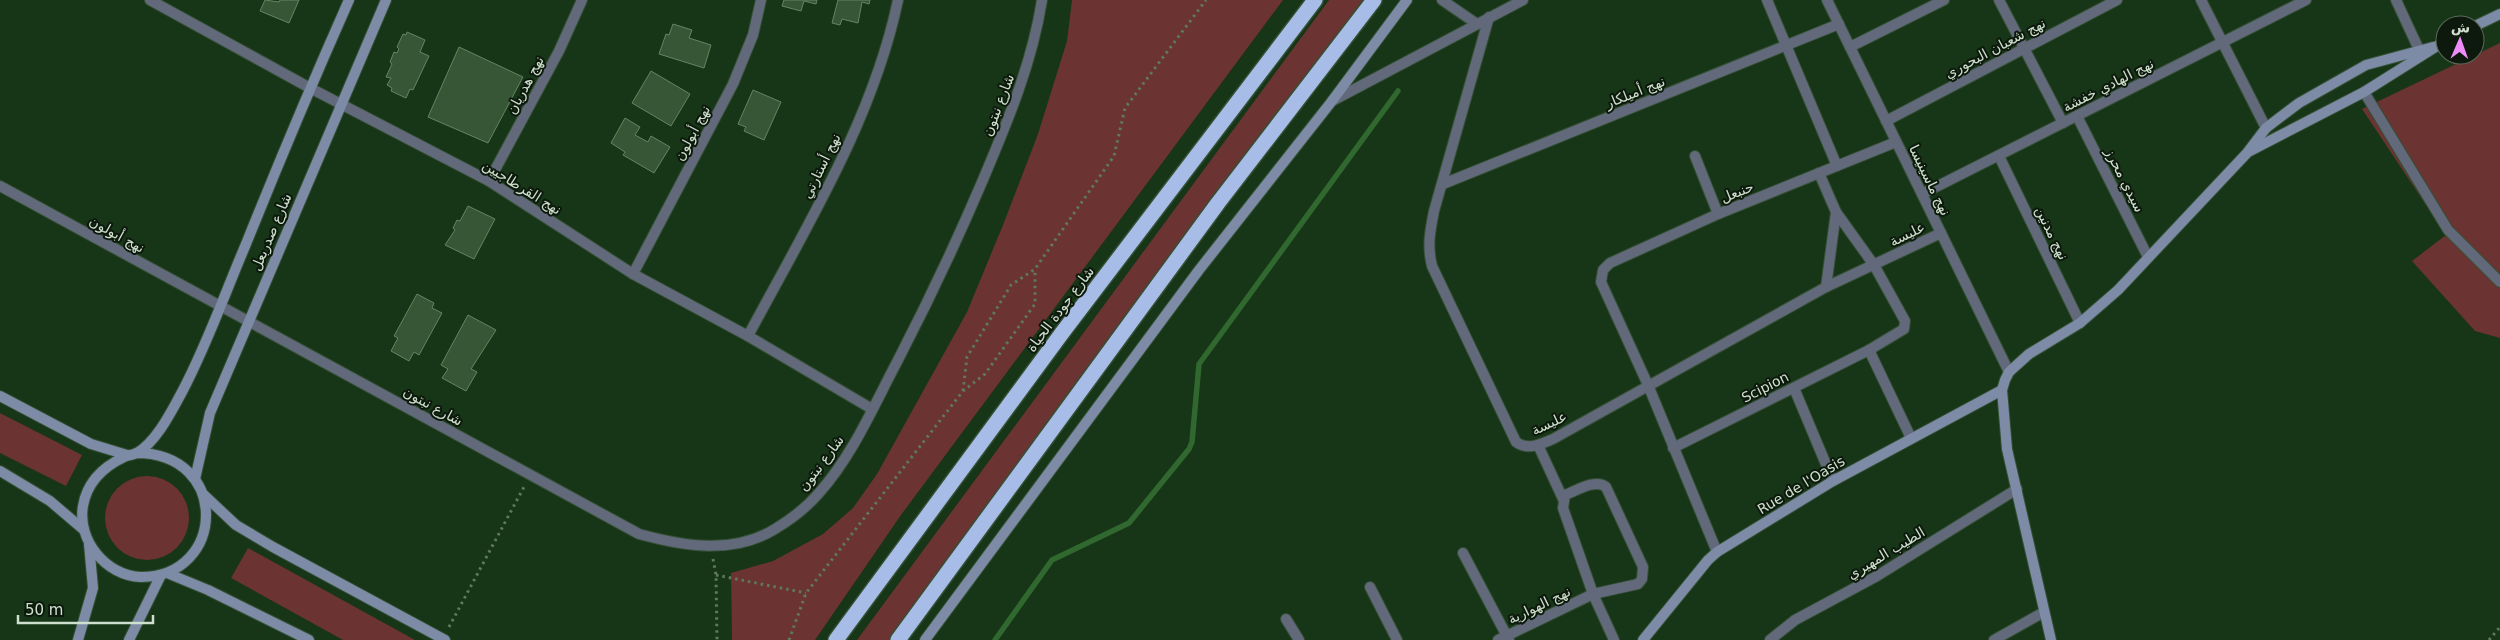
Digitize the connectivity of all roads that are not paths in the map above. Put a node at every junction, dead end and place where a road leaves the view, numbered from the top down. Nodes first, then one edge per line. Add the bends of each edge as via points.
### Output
1 (150, 0) edge
2 (349, 0) edge
3 (386, 0) edge
4 (582, 0) edge
5 (761, 0) edge
6 (898, 0) edge
7 (1042, 0) edge
8 (1315, 0) edge
9 (1374, 0) edge
10 (1407, 0) edge
11 (1442, 0) edge
12 (1523, 0) edge
13 (1768, 0) edge
14 (1826, 0) edge
15 (1944, 0) edge
16 (2000, 0) edge
17 (2117, 0) edge
18 (2201, 0) edge
19 (2306, 0) edge
20 (2396, 0) edge
21 (162, 3) edge
22 (2103, 3) edge
23 (2500, 14) edge
24 (1490, 17) junction
25 (2485, 21) edge
26 (1477, 24) junction
27 (1839, 24) junction
28 (2223, 42) junction
29 (1786, 45) junction
30 (2435, 46) edge
31 (1850, 47) junction
32 (2024, 49) junction
33 (2420, 53) junction
34 (310, 88) junction
35 (2364, 92) junction
36 (1332, 101) junction
37 (340, 104) junction
38 (2077, 116) junction
39 (1886, 121) junction
40 (2063, 123) junction
41 (2266, 128) junction
42 (1896, 142) junction
43 (2247, 152) junction
44 (1695, 156) dead end
45 (1999, 156) junction
46 (1838, 166) junction
47 (1820, 173) junction
48 (489, 181) junction
49 (1443, 184) junction
50 (0, 186) edge
51 (1922, 194) junction
52 (1836, 212) junction
53 (1718, 214) junction
54 (1940, 233) junction
55 (2148, 257) junction
56 (1874, 265) junction
57 (633, 274) junction
58 (2500, 282) edge
59 (1826, 287) junction
60 (220, 306) junction
61 (248, 321) junction
62 (2080, 323) junction
63 (748, 336) junction
64 (1869, 350) junction
65 (2009, 372) junction
66 (1648, 385) junction
67 (1794, 388) junction
68 (2002, 390) junction
69 (0, 396) edge
70 (872, 409) junction
71 (1911, 438) junction
72 (1538, 445) junction
73 (1673, 448) junction
74 (131, 454) junction
75 (0, 471) edge
76 (195, 479) junction
77 (1832, 480) junction
78 (2017, 489) junction
79 (204, 495) junction
80 (1563, 499) junction
81 (84, 530) junction
82 (89, 543) junction
83 (1717, 552) junction
84 (1463, 553) dead end
85 (164, 574) junction
86 (1370, 587) dead end
87 (1593, 594) junction
88 (2044, 612) junction
89 (1286, 619) dead end
90 (1505, 639) edge
91 (78, 640) edge
92 (129, 640) edge
93 (309, 640) edge
94 (444, 640) edge
95 (836, 640) edge
96 (898, 640) edge
97 (925, 640) edge
98 (1299, 640) edge
99 (1397, 640) edge
100 (1614, 640) edge
101 (1643, 640) edge
102 (1770, 640) edge
103 (1994, 640) edge
104 (2051, 640) edge

1 - 21 street, نهج القرطاجيين
2 - 34 street, شارع صدربعل
3 - 37 street, شارع صدربعل
4 - 48 street, نهج هدريان
5 - 57 street, نهج أبولون via 753,35 733,84
6 - 63 street, نهج أستارتي via 890,36 854,131
7 - 70 street, شارع نبتون via 1027,67 1010,117 931,295
8 - 95 highway, شارع جودة الحياة via 1062,333
9 - 96 highway via 1218,203
10 - 36 street
11 - 26 street
12 - 24 street
13 - 29 street
14 - 27 street, نهج ماسينيسا
15 - 31 street
16 - 32 street
17 - 22 street, نهج شعبان البحوري
18 - 28 street
19 - 28 street, نهج الهادي خفشة
20 - 33 street
21 - 34 street, نهج القرطاجيين
22 - 32 street, نهج شعبان البحوري
23 - 25 street
24 - 26 street
24 - 49 street, عليسة
26 - 36 street
27 - 29 street, نهج أميلكار
27 - 31 street, نهج ماسينيسا
28 - 38 street, نهج الهادي خفشة
28 - 41 street
29 - 46 street
29 - 49 street, نهج أميلكار
30 - 33 street
31 - 39 street, نهج ماسينيسا
32 - 39 street, نهج شعبان البحوري
32 - 40 street
33 - 35 street
33 - 41 street via 2366,65 2299,103
34 - 37 street, نهج القرطاجيين
34 - 60 street, شارع صدربعل
35 - 43 street
35 - 58 street via 2448,230
36 - 97 street via 1199,270
37 - 48 street, نهج القرطاجيين
37 - 61 street, شارع صدربعل
38 - 40 street, نهج الهادي خفشة
38 - 55 street, سيدي محرز
39 - 42 street, نهج ماسينيسا
40 - 45 street, نهج الهادي خفشة
41 - 43 street
42 - 46 street, حنبعل
42 - 51 street, نهج ماسينيسا
43 - 55 street
44 - 53 street
45 - 51 street, نهج الهادي خفشة
45 - 62 street, نهج مدنين
46 - 47 street, حنبعل
47 - 52 street
47 - 53 street, حنبعل
48 - 57 street, نهج القرطاجيين
49 - 72 street, عليسة via 1429,232 1428,250 1432,266 1516,442 1522,446
50 - 60 street, نهج أبولون
51 - 54 street, نهج ماسينيسا
52 - 56 street
52 - 59 street
53 - 66 street, حنبعل via 1610,263 1603,270 1602,282
54 - 56 street, عليسة
54 - 65 street, نهج ماسينيسا
55 - 62 street via 2118,290
56 - 59 street, عليسة
56 - 64 street, Scipion via 1906,324 1902,332
57 - 63 street, نهج القرطاجيين
59 - 66 street, عليسة
60 - 61 street, شارع نبتون
60 - 74 street, شارع صدربعل via 182,391 162,425 151,440
61 - 70 street, شارع نبتون via 639,534 677,544 710,546 740,542 774,530 818,494 838,468
61 - 76 street, شارع صدربعل via 210,413
62 - 65 street via 2029,354
63 - 70 street, نهج القرطاجيين
64 - 67 street, Scipion
64 - 71 street
65 - 68 street
66 - 72 street, عليسة
66 - 73 street
67 - 73 street, Scipion
67 - 77 street
68 - 71 street, Rue de l'Oasis
68 - 78 street via 2007,449
69 - 74 street via 91,444
71 - 77 street, Rue de l'Oasis
72 - 80 street
73 - 83 street
74 - 76 street via 153,453 169,458 184,466
74 - 81 street via 106,466 90,484 83,507
75 - 81 street via 50,501
76 - 79 street
77 - 83 street, Rue de l'Oasis
78 - 88 street
78 - 102 street, الطيب المهيري via 1877,576 1796,620
79 - 85 street via 207,518 201,541 187,560
79 - 94 street via 236,525 272,547
80 - 87 street via 1563,508
80 - 87 street, نهج الهوارية via 1565,495 1595,484 1606,487 1643,567 1638,584
81 - 82 street
82 - 85 street via 101,560 119,572 140,577
82 - 91 street via 94,588
83 - 101 street, Rue de l'Oasis
84 - 90 street
85 - 92 street
85 - 93 street via 208,590
86 - 99 street
87 - 90 street, نهج الهوارية
87 - 100 street
88 - 103 street
88 - 104 street
89 - 98 street

